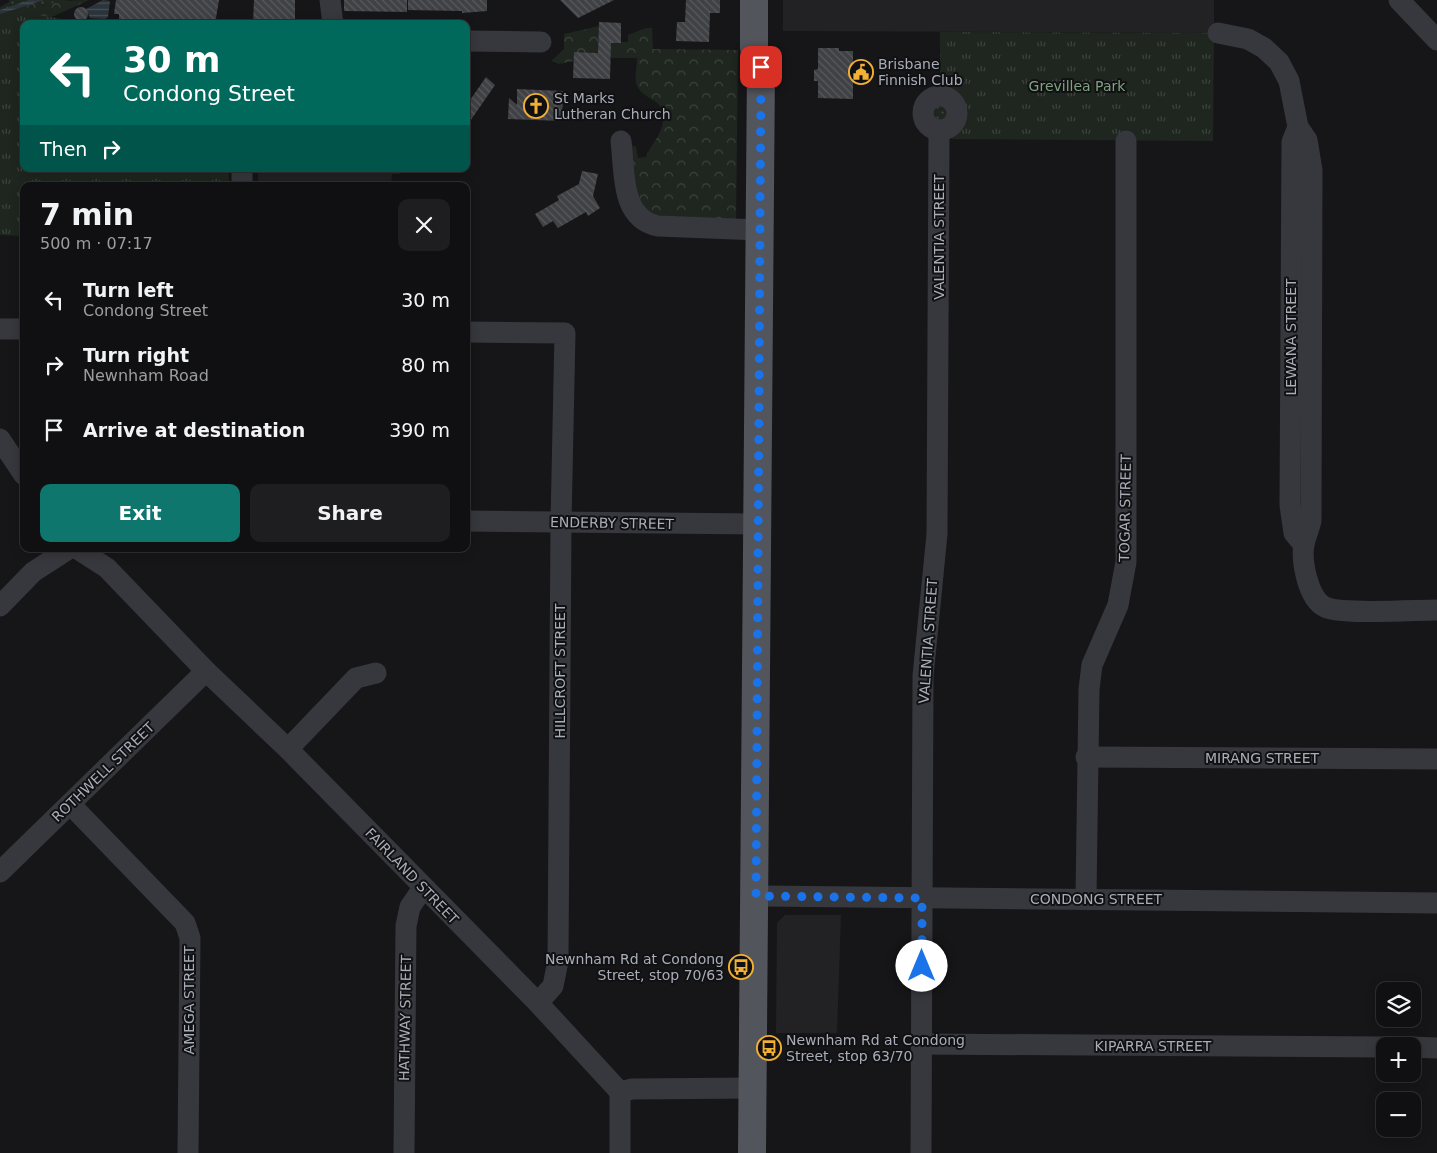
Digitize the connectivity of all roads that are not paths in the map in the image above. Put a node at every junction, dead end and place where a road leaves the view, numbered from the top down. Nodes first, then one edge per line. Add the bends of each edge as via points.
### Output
1 (330, 0) edge
2 (754, 0) edge
3 (770, 0) edge
4 (1399, 0) edge
5 (332, 20) edge
6 (1218, 32) dead end
7 (1437, 40) edge
8 (470, 41) edge
9 (541, 42) dead end
10 (761, 67) junction
11 (939, 130) dead end
12 (621, 141) dead end
13 (1126, 141) dead end
14 (760, 230) junction
15 (0, 329) edge
16 (20, 329) edge
17 (470, 332) edge
18 (0, 439) edge
19 (20, 469) edge
20 (470, 521) edge
21 (562, 522) junction
22 (758, 524) junction
23 (77, 552) edge
24 (1, 604) edge
25 (1437, 610) edge
26 (206, 671) junction
27 (376, 673) dead end
28 (288, 749) junction
29 (1086, 757) junction
30 (1437, 759) edge
31 (70, 804) junction
32 (0, 872) edge
33 (423, 888) junction
34 (756, 896) junction
35 (922, 898) junction
36 (1086, 898) junction
37 (1437, 903) edge
38 (538, 1003) junction
39 (921, 1044) junction
40 (1376, 1047) edge
41 (1421, 1047) edge
42 (1437, 1048) edge
43 (752, 1088) junction
44 (620, 1092) junction
45 (188, 1153) edge
46 (404, 1153) edge
47 (620, 1153) edge
48 (752, 1153) edge
49 (921, 1153) edge

1 - 5 street
2 - 10 main road via 754,48
3 - 10 main road via 769,48
4 - 7 street
6 - 25 street, LEWANA STREET via 1248,38 1279,62 1289,81 1298,127 1292,142 1290,505 1294,533 1304,545 1312,597 1325,607 1347,610
8 - 9 street
10 - 14 main road
11 - 35 street, VALENTIA STREET via 937,534 923,676
12 - 14 street via 629,204 642,221 658,226
13 - 29 street, TOGAR STREET via 1126,562 1118,605 1092,664
14 - 22 main road
15 - 16 street
17 - 21 street, HILLCROFT STREET via 565,332
18 - 19 street
20 - 21 street, ENDERBY STREET
21 - 22 street, ENDERBY STREET
21 - 38 street, HILLCROFT STREET via 558,961 552,986
22 - 34 main road
23 - 24 street via 33,572
23 - 26 street, FAIRLAND STREET
26 - 28 street, FAIRLAND STREET
26 - 31 street, ROTHWELL STREET
27 - 28 street via 356,678
28 - 33 street, FAIRLAND STREET
29 - 30 street, MIRANG STREET
29 - 36 street, TOGAR STREET
31 - 32 street, ROTHWELL STREET
31 - 45 street, AMEGA STREET via 185,923 190,938
33 - 38 street, FAIRLAND STREET
33 - 46 street, HATHWAY STREET via 410,907 406,926
34 - 35 street, CONDONG STREET
34 - 43 main road
35 - 36 street, CONDONG STREET
35 - 39 street, VALENTIA STREET
36 - 37 street, CONDONG STREET
38 - 44 street, FAIRLAND STREET
39 - 40 street, KIPARRA STREET
39 - 49 street, VALENTIA STREET
41 - 42 street
43 - 44 street via 632,1089
43 - 48 main road
44 - 47 street

